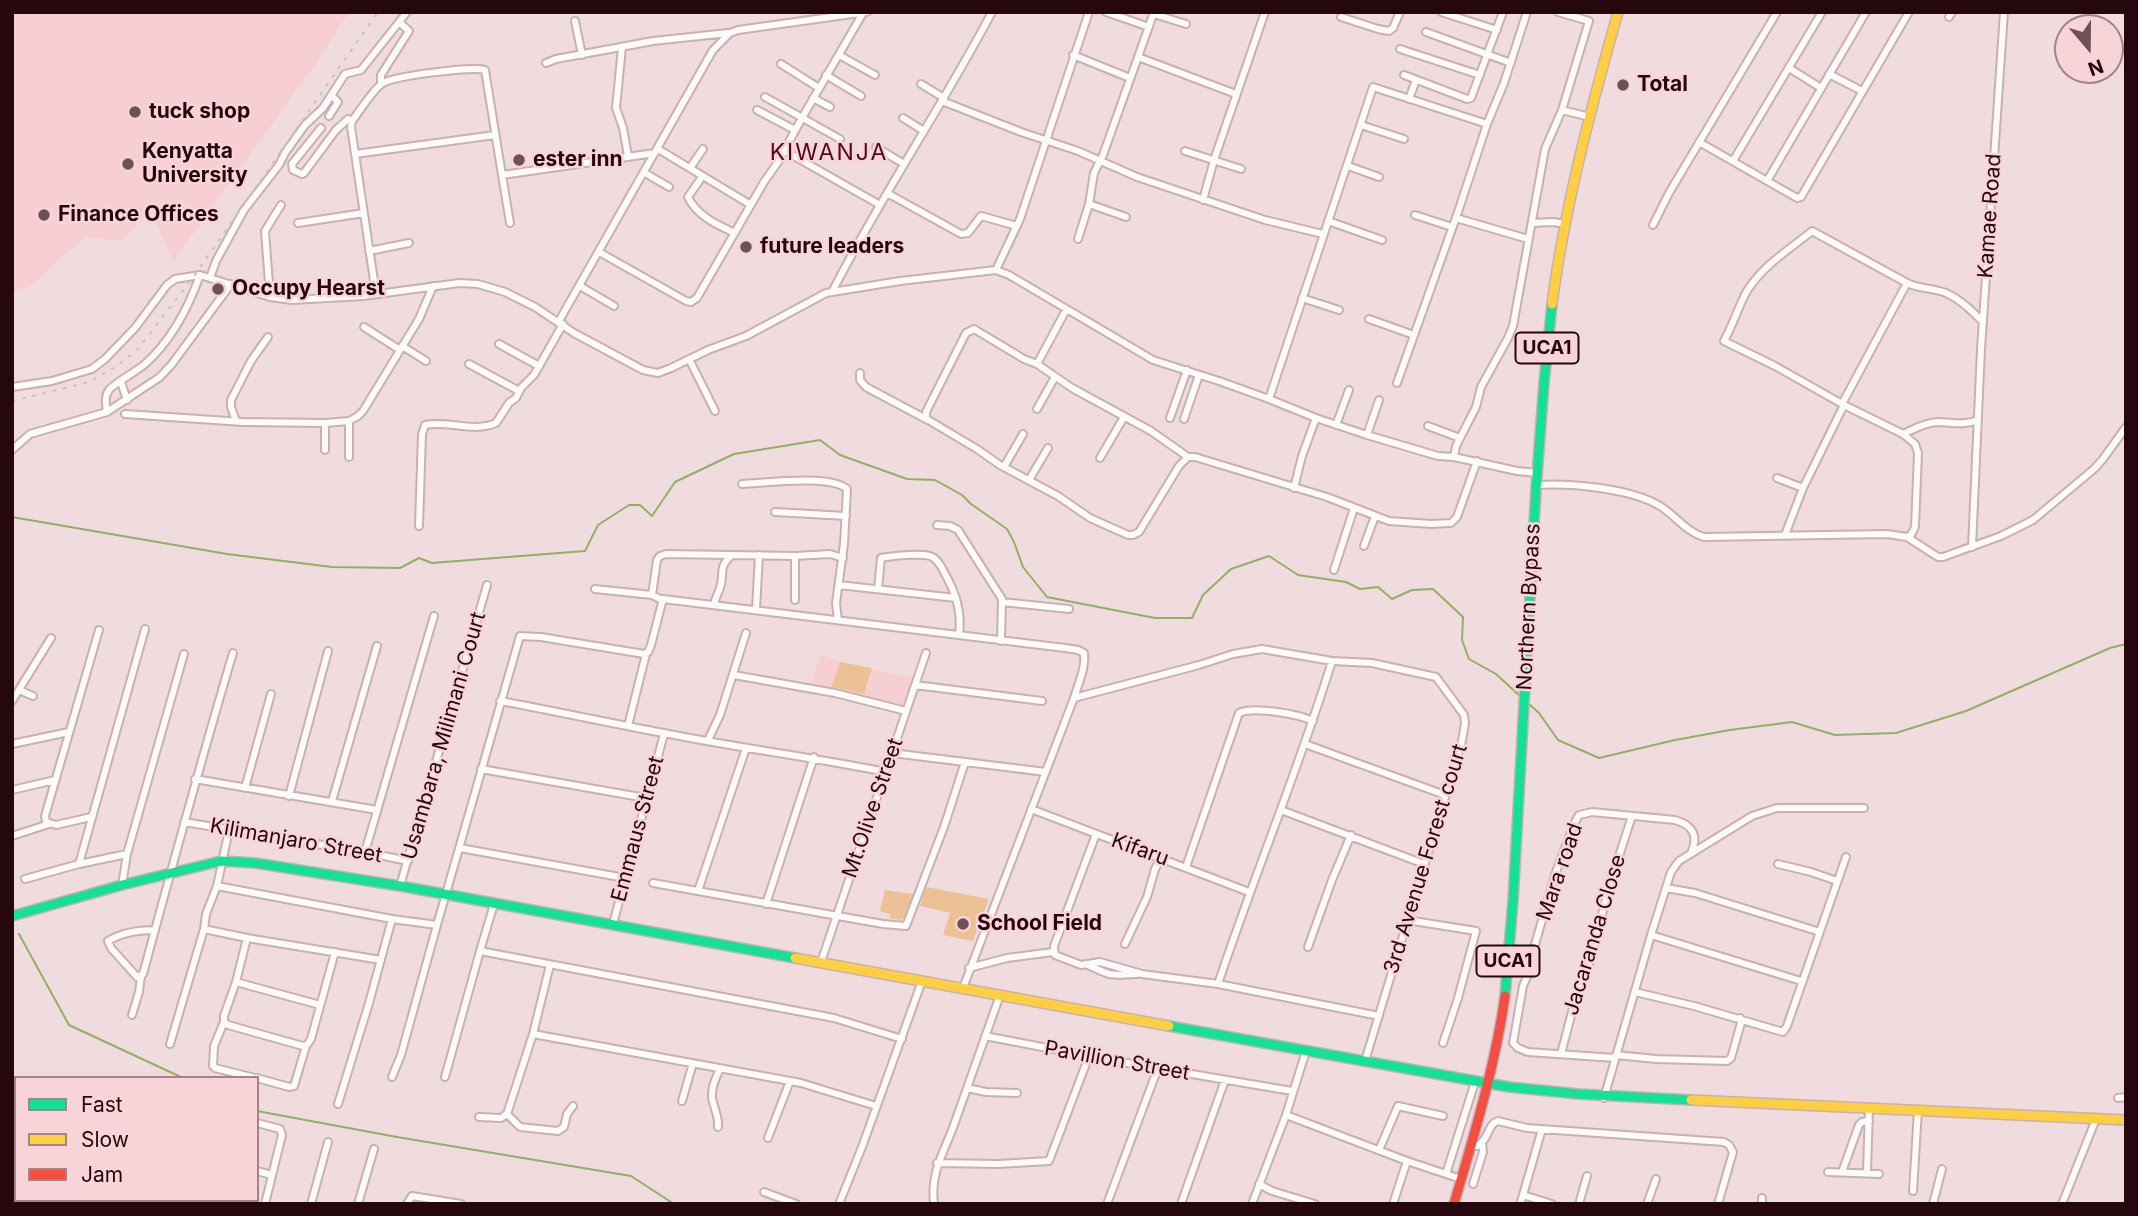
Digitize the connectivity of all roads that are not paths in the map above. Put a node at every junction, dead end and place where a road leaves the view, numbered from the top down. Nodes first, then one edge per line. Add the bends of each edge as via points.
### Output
1 (407, 12) edge
2 (803, 12) edge
3 (992, 12) edge
4 (1089, 12) edge
5 (1106, 12) edge
6 (1265, 12) edge
7 (1400, 12) edge
8 (1441, 12) edge
9 (1503, 12) edge
10 (1527, 12) edge
11 (1558, 12) edge
12 (1618, 12) edge
13 (1777, 12) edge
14 (1822, 12) edge
15 (1866, 12) edge
16 (1909, 12) edge
17 (2004, 12) edge
18 (865, 13) edge
19 (1154, 13) edge
20 (1342, 17) dead end
21 (575, 21) dead end
22 (804, 21) junction
23 (399, 22) junction
24 (1186, 24) dead end
25 (1149, 27) junction
26 (1497, 30) junction
27 (1426, 32) dead end
28 (730, 33) junction
29 (622, 47) junction
30 (1400, 49) dead end
31 (1488, 54) junction
32 (582, 55) junction
33 (839, 55) junction
34 (1073, 55) junction
35 (1138, 57) junction
36 (546, 63) dead end
37 (1511, 63) junction
38 (781, 64) dead end
39 (1789, 68) junction
40 (1829, 74) junction
41 (826, 75) junction
42 (875, 75) dead end
43 (1404, 75) dead end
44 (1480, 75) junction
45 (1130, 78) junction
46 (1416, 80) junction
47 (381, 84) junction
48 (920, 84) dead end
49 (819, 88) junction
50 (1821, 88) junction
51 (1862, 91) junction
52 (1237, 94) junction
53 (332, 96) junction
54 (861, 96) dead end
55 (765, 97) dead end
56 (813, 98) junction
57 (943, 99) junction
58 (1409, 99) junction
59 (830, 107) dead end
60 (757, 110) dead end
61 (1562, 110) junction
62 (329, 116) dead end
63 (1590, 117) junction
64 (802, 118) junction
65 (902, 118) dead end
66 (352, 121) junction
67 (1487, 124) junction
68 (1361, 125) junction
69 (321, 128) dead end
70 (795, 131) junction
71 (924, 131) junction
72 (495, 135) junction
73 (840, 139) dead end
74 (1404, 139) dead end
75 (1046, 141) junction
76 (1699, 142) junction
77 (876, 147) dead end
78 (703, 149) dead end
79 (656, 151) junction
80 (785, 151) junction
81 (1185, 151) dead end
82 (355, 154) junction
83 (628, 156) junction
84 (1100, 160) junction
85 (1214, 160) junction
86 (1733, 161) junction
87 (904, 164) junction
88 (1348, 166) junction
89 (690, 168) junction
90 (1241, 169) dead end
91 (645, 173) junction
92 (502, 175) junction
93 (702, 177) junction
94 (1379, 177) dead end
95 (1766, 181) junction
96 (668, 187) dead end
97 (887, 193) junction
98 (1203, 200) junction
99 (1089, 204) junction
100 (281, 205) dead end
101 (751, 205) junction
102 (880, 205) junction
103 (364, 213) junction
104 (1415, 215) dead end
105 (1126, 218) dead end
106 (1456, 218) junction
107 (1328, 221) junction
108 (298, 223) dead end
109 (510, 223) dead end
110 (1532, 223) junction
111 (1566, 224) junction
112 (1653, 225) dead end
113 (1017, 226) junction
114 (1452, 227) junction
115 (734, 233) junction
116 (1323, 234) junction
117 (1078, 239) dead end
118 (1382, 240) dead end
119 (1528, 240) junction
120 (410, 243) dead end
121 (369, 251) junction
122 (599, 252) junction
123 (996, 270) junction
124 (200, 275) junction
125 (211, 278) junction
126 (1907, 283) junction
127 (231, 284) junction
128 (433, 286) junction
129 (580, 286) junction
130 (832, 292) junction
131 (376, 294) junction
132 (270, 297) junction
133 (1302, 298) junction
134 (614, 306) dead end
135 (1066, 310) junction
136 (1339, 310) dead end
137 (1369, 319) dead end
138 (561, 323) junction
139 (1983, 323) junction
140 (364, 327) dead end
141 (1414, 335) junction
142 (268, 337) dead end
143 (499, 344) dead end
144 (401, 348) junction
145 (690, 359) junction
146 (426, 361) dead end
147 (469, 364) dead end
148 (1037, 364) junction
149 (539, 366) junction
150 (1186, 370) junction
151 (860, 373) dead end
152 (1199, 375) junction
153 (1055, 377) junction
154 (121, 382) junction
155 (1397, 383) dead end
156 (12, 387) edge
157 (1349, 390) dead end
158 (519, 391) junction
159 (1269, 399) junction
160 (128, 400) junction
161 (1379, 400) dead end
162 (1843, 404) junction
163 (1037, 409) dead end
164 (715, 411) dead end
165 (107, 412) junction
166 (125, 414) dead end
167 (1124, 417) junction
168 (1171, 418) dead end
169 (1316, 418) junction
170 (926, 419) junction
171 (1184, 419) dead end
172 (236, 421) junction
173 (349, 421) junction
174 (1978, 421) junction
175 (325, 423) junction
176 (1336, 425) junction
177 (1428, 426) dead end
178 (2126, 426) edge
179 (1903, 433) junction
180 (1023, 434) dead end
181 (1367, 435) junction
182 (1460, 438) junction
183 (1048, 448) dead end
184 (12, 450) edge
185 (325, 450) dead end
186 (349, 457) dead end
187 (1188, 457) junction
188 (1454, 457) junction
189 (1100, 458) dead end
190 (1477, 461) junction
191 (1004, 467) junction
192 (1537, 473) junction
193 (1777, 478) dead end
194 (1029, 480) junction
195 (742, 484) dead end
196 (1536, 485) junction
197 (1294, 488) junction
198 (1803, 488) junction
199 (1354, 508) junction
200 (775, 512) dead end
201 (846, 516) junction
202 (1375, 516) junction
203 (937, 525) dead end
204 (419, 526) dead end
205 (1785, 535) junction
206 (1907, 537) junction
207 (1364, 547) dead end
208 (1972, 547) junction
209 (732, 555) junction
210 (759, 555) junction
211 (795, 556) junction
212 (842, 558) junction
213 (1334, 570) dead end
214 (839, 585) junction
215 (487, 586) dead end
216 (594, 589) dead end
217 (878, 589) junction
218 (652, 595) junction
219 (956, 598) junction
220 (662, 600) junction
221 (795, 600) dead end
222 (1002, 602) junction
223 (714, 605) junction
224 (1069, 609) dead end
225 (756, 610) junction
226 (433, 616) dead end
227 (838, 620) junction
228 (145, 629) dead end
229 (99, 630) dead end
230 (746, 632) dead end
231 (959, 635) junction
232 (51, 638) dead end
233 (1001, 641) junction
234 (377, 646) dead end
235 (328, 651) dead end
236 (184, 653) dead end
237 (233, 653) dead end
238 (926, 653) dead end
239 (646, 654) junction
240 (1332, 661) junction
241 (733, 675) junction
242 (915, 685) junction
243 (19, 690) junction
244 (271, 694) dead end
245 (33, 696) dead end
246 (1073, 698) junction
247 (12, 701) edge
248 (500, 701) junction
249 (1042, 702) dead end
250 (906, 710) junction
251 (1313, 721) junction
252 (628, 726) junction
253 (69, 732) junction
254 (664, 734) junction
255 (708, 740) junction
256 (12, 744) edge
257 (1305, 744) junction
258 (746, 748) junction
259 (892, 753) junction
260 (814, 757) junction
261 (965, 762) junction
262 (481, 769) junction
263 (886, 772) junction
264 (1045, 772) junction
265 (195, 779) junction
266 (55, 780) junction
267 (245, 788) junction
268 (12, 790) edge
269 (1445, 795) junction
270 (289, 796) junction
271 (646, 798) junction
272 (332, 801) junction
273 (1864, 808) dead end
274 (1031, 809) junction
275 (377, 810) junction
276 (1281, 810) junction
277 (1632, 816) junction
278 (91, 817) junction
279 (184, 822) junction
280 (49, 824) junction
281 (229, 830) junction
282 (1096, 834) junction
283 (1351, 835) junction
284 (12, 836) edge
285 (460, 848) junction
286 (365, 852) junction
287 (1690, 853) junction
288 (127, 854) junction
289 (1161, 858) junction
290 (1846, 858) dead end
291 (408, 861) junction
292 (221, 862) junction
293 (79, 864) junction
294 (1424, 864) junction
295 (1778, 864) dead end
296 (1186, 867) junction
297 (172, 873) junction
298 (625, 878) junction
299 (25, 879) dead end
300 (1837, 881) junction
301 (653, 883) dead end
302 (122, 885) junction
303 (217, 886) junction
304 (400, 886) junction
305 (1667, 888) junction
306 (698, 891) junction
307 (1249, 892) junction
308 (446, 894) junction
309 (494, 904) junction
310 (766, 904) junction
311 (12, 916) edge
312 (835, 916) junction
313 (392, 919) junction
314 (1407, 920) junction
315 (437, 925) junction
316 (613, 925) junction
317 (204, 929) junction
318 (155, 930) junction
319 (1820, 932) junction
320 (1651, 935) junction
321 (247, 938) junction
322 (1125, 944) dead end
323 (1308, 947) dead end
324 (480, 951) junction
325 (335, 952) junction
326 (1053, 952) junction
327 (381, 960) junction
328 (821, 962) junction
329 (1086, 964) junction
330 (551, 965) junction
331 (969, 968) junction
332 (1142, 974) junction
333 (141, 976) junction
334 (922, 981) junction
335 (1801, 981) junction
336 (236, 982) junction
337 (1218, 984) junction
338 (963, 988) junction
339 (1635, 992) junction
340 (1000, 995) junction
341 (320, 1005) junction
342 (132, 1015) dead end
343 (1379, 1016) junction
344 (1740, 1018) junction
345 (224, 1022) junction
346 (533, 1034) junction
347 (985, 1036) junction
348 (902, 1039) junction
349 (1443, 1043) dead end
350 (170, 1044) dead end
351 (306, 1046) junction
352 (1306, 1051) junction
353 (1561, 1054) junction
354 (1089, 1056) junction
355 (1616, 1057) junction
356 (1364, 1061) junction
357 (693, 1063) junction
358 (720, 1068) junction
359 (1158, 1068) junction
360 (249, 1076) edge
361 (392, 1077) dead end
362 (445, 1077) dead end
363 (259, 1079) edge
364 (1225, 1080) junction
365 (790, 1081) junction
366 (1475, 1082) junction
367 (1489, 1084) junction
368 (967, 1088) junction
369 (1292, 1091) junction
370 (1017, 1093) dead end
371 (1604, 1098) junction
372 (682, 1101) dead end
373 (338, 1104) dead end
374 (573, 1106) dead end
375 (876, 1106) junction
376 (1869, 1108) junction
377 (1918, 1110) junction
378 (507, 1114) junction
379 (1286, 1115) junction
380 (1443, 1116) dead end
381 (479, 1117) dead end
382 (2096, 1119) junction
383 (2126, 1120) edge
384 (1869, 1121) junction
385 (259, 1124) edge
386 (718, 1127) dead end
387 (1542, 1129) junction
388 (768, 1138) dead end
389 (328, 1142) dead end
390 (1478, 1143) junction
391 (374, 1149) dead end
392 (1379, 1150) junction
393 (1407, 1161) junction
394 (937, 1163) junction
395 (1942, 1169) dead end
396 (259, 1172) edge
397 (1828, 1172) dead end
398 (1842, 1172) junction
399 (1867, 1173) junction
400 (1446, 1174) junction
401 (1879, 1174) dead end
402 (272, 1175) junction
403 (1587, 1176) dead end
404 (1461, 1179) junction
405 (1656, 1179) dead end
406 (1259, 1184) junction
407 (1473, 1184) dead end
408 (1913, 1191) dead end
409 (764, 1192) dead end
410 (1523, 1195) junction
411 (265, 1204) edge
412 (312, 1204) edge
413 (358, 1204) edge
414 (407, 1204) edge
415 (461, 1204) edge
416 (796, 1204) edge
417 (839, 1204) edge
418 (934, 1204) edge
419 (1107, 1204) edge
420 (1181, 1204) edge
421 (1252, 1204) edge
422 (1315, 1204) edge
423 (1393, 1204) edge
424 (1454, 1204) edge
425 (1520, 1204) edge
426 (1552, 1204) edge
427 (1579, 1204) edge
428 (1647, 1204) edge
429 (1718, 1204) edge
430 (1933, 1204) edge
431 (2062, 1204) edge

1 - 23 street
2 - 22 street
3 - 57 street
4 - 34 street
5 - 25 street
6 - 52 street
7 - 20 street via 1389,31
8 - 26 street
9 - 26 street
10 - 37 street
11 - 61 street via 1589,21
12 - 63 street, Northern Bypass / UCA1
13 - 76 street
14 - 39 street
15 - 40 street
16 - 51 street
17 - 139 street, Kamae Road
18 - 22 street
18 - 33 street
19 - 24 street
19 - 25 street
21 - 32 street
22 - 28 street
23 - 47 street via 409,30 381,75
23 - 53 street via 361,70 345,74
25 - 35 street
26 - 31 street
27 - 31 street
28 - 29 street
28 - 79 street via 713,50
29 - 32 street
29 - 83 street via 616,108
30 - 44 street
31 - 37 street
31 - 44 street
32 - 36 street
33 - 41 street
33 - 42 street
34 - 45 street
34 - 75 street
35 - 45 street
35 - 52 street
37 - 67 street
38 - 49 street
39 - 50 street
39 - 86 street
40 - 50 street
40 - 51 street
41 - 49 street
41 - 54 street
43 - 46 street
44 - 46 street via 1469,98
45 - 84 street
46 - 58 street
47 - 66 street
47 - 72 street via 457,70 485,70
48 - 57 street
49 - 56 street
50 - 95 street
51 - 95 street via 1804,196 1797,198
52 - 85 street
53 - 62 street via 338,102
53 - 125 street via 305,125 244,210
55 - 64 street
56 - 59 street
56 - 64 street
57 - 71 street
57 - 75 street
58 - 67 street
58 - 68 street via 1373,87
60 - 70 street
61 - 63 street
61 - 110 street via 1545,149
63 - 111 street, Northern Bypass / UCA1
64 - 70 street
64 - 73 street
65 - 71 street
66 - 69 street via 340,126 304,173 293,170 292,164
66 - 82 street
67 - 106 street
68 - 74 street
68 - 88 street
70 - 80 street
71 - 87 street
72 - 82 street
72 - 92 street
75 - 84 street
75 - 113 street
76 - 86 street
76 - 112 street
77 - 87 street
78 - 89 street
79 - 83 street
79 - 89 street
79 - 91 street
80 - 101 street
80 - 102 street
81 - 85 street
82 - 103 street
83 - 92 street
84 - 98 street
84 - 99 street
85 - 90 street
85 - 98 street
86 - 95 street
87 - 97 street
88 - 94 street
88 - 107 street
89 - 93 street
91 - 96 street
91 - 122 street
92 - 109 street
93 - 101 street
93 - 115 street via 688,200
97 - 102 street
97 - 113 street via 961,234 968,233 981,216
98 - 116 street
99 - 105 street
99 - 117 street
100 - 132 street via 265,231
101 - 115 street
102 - 130 street
103 - 108 street
103 - 121 street
104 - 114 street
106 - 114 street
106 - 119 street
107 - 116 street
107 - 118 street
110 - 111 street
110 - 119 street
111 - 192 street, Northern Bypass / UCA1 via 1550,317
113 - 123 street
114 - 141 street
115 - 122 street via 702,292 691,302
116 - 133 street
119 - 182 street via 1508,338
120 - 121 street
121 - 131 street
122 - 129 street
123 - 130 street
123 - 135 street
124 - 125 street
124 - 154 street via 168,340
124 - 156 street via 167,285 135,328 92,369
125 - 127 street
126 - 139 street via 1946,293
126 - 162 street
126 - 162 street via 1812,231 1770,262 1748,289 1724,341
127 - 132 street
127 - 160 street via 172,364
128 - 131 street
128 - 138 street via 478,284 512,295
128 - 144 street
129 - 134 street
129 - 138 street
130 - 145 street
131 - 132 street via 292,300
133 - 136 street
133 - 159 street
135 - 148 street
135 - 150 street via 1153,360
137 - 141 street
138 - 145 street via 650,372
138 - 149 street
139 - 174 street, Kamae Road
140 - 144 street
141 - 155 street
142 - 172 street via 231,400
143 - 149 street
144 - 146 street
144 - 173 street via 363,411
145 - 164 street
147 - 158 street
148 - 153 street
148 - 170 street via 974,329 968,330 928,405
149 - 158 street
150 - 152 street
150 - 168 street
151 - 170 street via 866,387
152 - 159 street
152 - 171 street
153 - 163 street
153 - 167 street
154 - 160 street
154 - 165 street via 106,395
157 - 176 street
158 - 204 street via 492,425 425,425
159 - 169 street
160 - 165 street
161 - 181 street
162 - 179 street
162 - 198 street
165 - 184 street via 30,434
166 - 172 street
167 - 187 street
167 - 189 street
169 - 176 street
169 - 197 street
170 - 191 street
172 - 175 street
173 - 175 street
173 - 186 street
174 - 179 street via 1966,425 1935,422
174 - 208 street, Kamae Road
175 - 185 street
176 - 181 street
177 - 182 street
178 - 208 street via 2104,459 2033,520
179 - 206 street via 1918,453 1914,527
180 - 191 street
181 - 188 street
182 - 188 street
183 - 194 street
187 - 194 street via 1133,535 1090,518
187 - 197 street
188 - 190 street
190 - 192 street
190 - 202 street via 1462,506 1451,523 1408,523
191 - 194 street
192 - 196 street, Northern Bypass / UCA1
193 - 198 street
195 - 201 street via 836,482 847,489
196 - 205 street via 1599,488 1643,499 1704,537
196 - 367 street, Northern Bypass / UCA1 via 1507,977
197 - 199 street
198 - 205 street
199 - 202 street
199 - 213 street
200 - 201 street
201 - 212 street
202 - 207 street
203 - 222 street via 958,530
205 - 206 street
206 - 208 street via 1943,557
209 - 210 street
209 - 218 street via 661,555
209 - 223 street via 723,565
210 - 211 street
210 - 225 street
211 - 212 street
211 - 221 street
212 - 214 street
214 - 217 street
214 - 227 street
215 - 291 street, Usambara, Milimani Court
216 - 218 street
217 - 219 street
217 - 219 street via 881,558 928,555 938,562
218 - 220 street
219 - 231 street
220 - 223 street
220 - 239 street
222 - 224 street
222 - 233 street
223 - 225 street
225 - 227 street
226 - 275 street
227 - 231 street
228 - 278 street
229 - 253 street
230 - 241 street
231 - 233 street
232 - 243 street
233 - 246 street via 1084,653
234 - 272 street
235 - 270 street
236 - 288 street
237 - 265 street
238 - 242 street, Mt.Olive Street
239 - 248 street via 521,635
239 - 252 street
240 - 246 street, 3rd Avenue Forest court via 1256,648
240 - 251 street
240 - 269 street, 3rd Avenue Forest court via 1372,663 1429,674 1441,681 1465,723
241 - 250 street
241 - 255 street
242 - 249 street
242 - 250 street, Mt.Olive Street
243 - 245 street
243 - 247 street
244 - 267 street
246 - 264 street
248 - 252 street
248 - 262 street
250 - 259 street, Mt.Olive Street
251 - 257 street
251 - 296 street via 1254,710 1239,713
252 - 254 street
253 - 256 street
253 - 266 street
254 - 255 street
254 - 271 street, Emmaus Street
255 - 258 street
257 - 269 street
257 - 276 street
258 - 260 street
258 - 306 street
259 - 261 street
259 - 263 street, Mt.Olive Street
260 - 263 street
260 - 310 street
261 - 264 street
261 - 312 street via 906,926
262 - 271 street
262 - 285 street
263 - 312 street, Mt.Olive Street
264 - 274 street
265 - 267 street
265 - 279 street
266 - 268 street
266 - 280 street via 46,808
267 - 270 street
269 - 294 street, 3rd Avenue Forest court
270 - 272 street
271 - 298 street, Emmaus Street
272 - 275 street
273 - 287 street via 1768,810
274 - 282 street, Kifaru
274 - 331 street
275 - 286 street
276 - 283 street
276 - 307 street
277 - 287 street via 1685,823 1695,835
277 - 353 street, Jacaranda Close
277 - 353 street, Mara road via 1579,815 1556,872 1523,986 1513,1043 1528,1052
278 - 280 street
278 - 293 street
279 - 281 street, Kilimanjaro Street
279 - 297 street
280 - 284 street
281 - 286 street, Kilimanjaro Street
281 - 292 street
282 - 289 street, Kifaru
282 - 326 street
283 - 294 street
283 - 323 street
285 - 298 street
285 - 308 street
286 - 291 street, Kilimanjaro Street
287 - 305 street via 1675,865
288 - 293 street
288 - 302 street
289 - 296 street, Kifaru
289 - 322 street
290 - 300 street
291 - 304 street, Usambara, Milimani Court
292 - 297 street
292 - 303 street
292 - 304 street via 255,863
293 - 299 street
294 - 314 street, 3rd Avenue Forest court
295 - 300 street
296 - 307 street, Kifaru
297 - 302 street
297 - 318 street
298 - 316 street, Emmaus Street
300 - 319 street
301 - 306 street
302 - 311 street
303 - 313 street
303 - 317 street
304 - 308 street
305 - 319 street
305 - 320 street
306 - 310 street
307 - 337 street
308 - 309 street
308 - 315 street
309 - 316 street
309 - 324 street
310 - 312 street
312 - 328 street, Mt.Olive Street
313 - 315 street
313 - 327 street
314 - 343 street, 3rd Avenue Forest court
314 - 349 street via 1476,931
315 - 361 street
316 - 328 street
317 - 321 street
317 - 350 street
318 - 333 street
318 - 333 street via 108,941 135,975
319 - 335 street
320 - 335 street
320 - 339 street
321 - 325 street
321 - 336 street
324 - 330 street
324 - 362 street
325 - 327 street
325 - 341 street
326 - 329 street
326 - 331 street
327 - 373 street
328 - 334 street
329 - 332 street via 1100,962
329 - 332 street via 1113,976
330 - 346 street
330 - 348 street via 834,1018
331 - 338 street
332 - 337 street
333 - 342 street
334 - 338 street
334 - 348 street
335 - 344 street via 1783,1032
336 - 341 street
336 - 345 street
337 - 343 street
338 - 340 street
339 - 344 street
339 - 355 street
340 - 347 street
340 - 352 street
341 - 351 street
343 - 356 street, 3rd Avenue Forest court
344 - 355 street, Mara road via 1727,1061
345 - 351 street
345 - 360 street via 214,1046 213,1066
346 - 357 street
346 - 378 street
347 - 354 street, Pavillion Street
347 - 368 street
348 - 375 street
351 - 363 street via 294,1086
352 - 356 street
352 - 369 street
353 - 355 street, Mara road
354 - 359 street, Pavillion Street
354 - 394 street via 1049,1161
355 - 371 street
356 - 366 street
357 - 358 street
357 - 372 street
358 - 365 street
358 - 386 street via 712,1094
359 - 364 street, Pavillion Street
359 - 419 street
364 - 369 street, Pavillion Street
364 - 420 street
365 - 375 street
365 - 388 street
366 - 367 street
366 - 400 street
367 - 371 street
367 - 390 street, Northern Bypass / UCA1
368 - 370 street
368 - 394 street
369 - 379 street
371 - 376 street
374 - 378 street via 558,1131 520,1127
375 - 417 street
376 - 377 street
376 - 384 street
377 - 382 street
377 - 408 street
378 - 381 street
379 - 392 street
379 - 406 street
380 - 392 street via 1398,1106
382 - 383 street
382 - 431 street
384 - 398 street via 1859,1125
384 - 399 street
385 - 402 street via 280,1129 282,1135
387 - 390 street via 1495,1121
387 - 410 street
387 - 429 street via 1727,1143 1733,1152
389 - 412 street
390 - 404 street, Northern Bypass / UCA1
390 - 407 street via 1483,1152
391 - 413 street
392 - 393 street
393 - 400 street
393 - 423 street
394 - 418 street
395 - 430 street
396 - 402 street
397 - 398 street
398 - 399 street
399 - 401 street
400 - 404 street
402 - 411 street
403 - 427 street
404 - 424 street, Northern Bypass / UCA1
405 - 428 street
406 - 421 street
406 - 422 street
409 - 416 street
410 - 425 street
410 - 426 street
414 - 415 street via 412,1196

